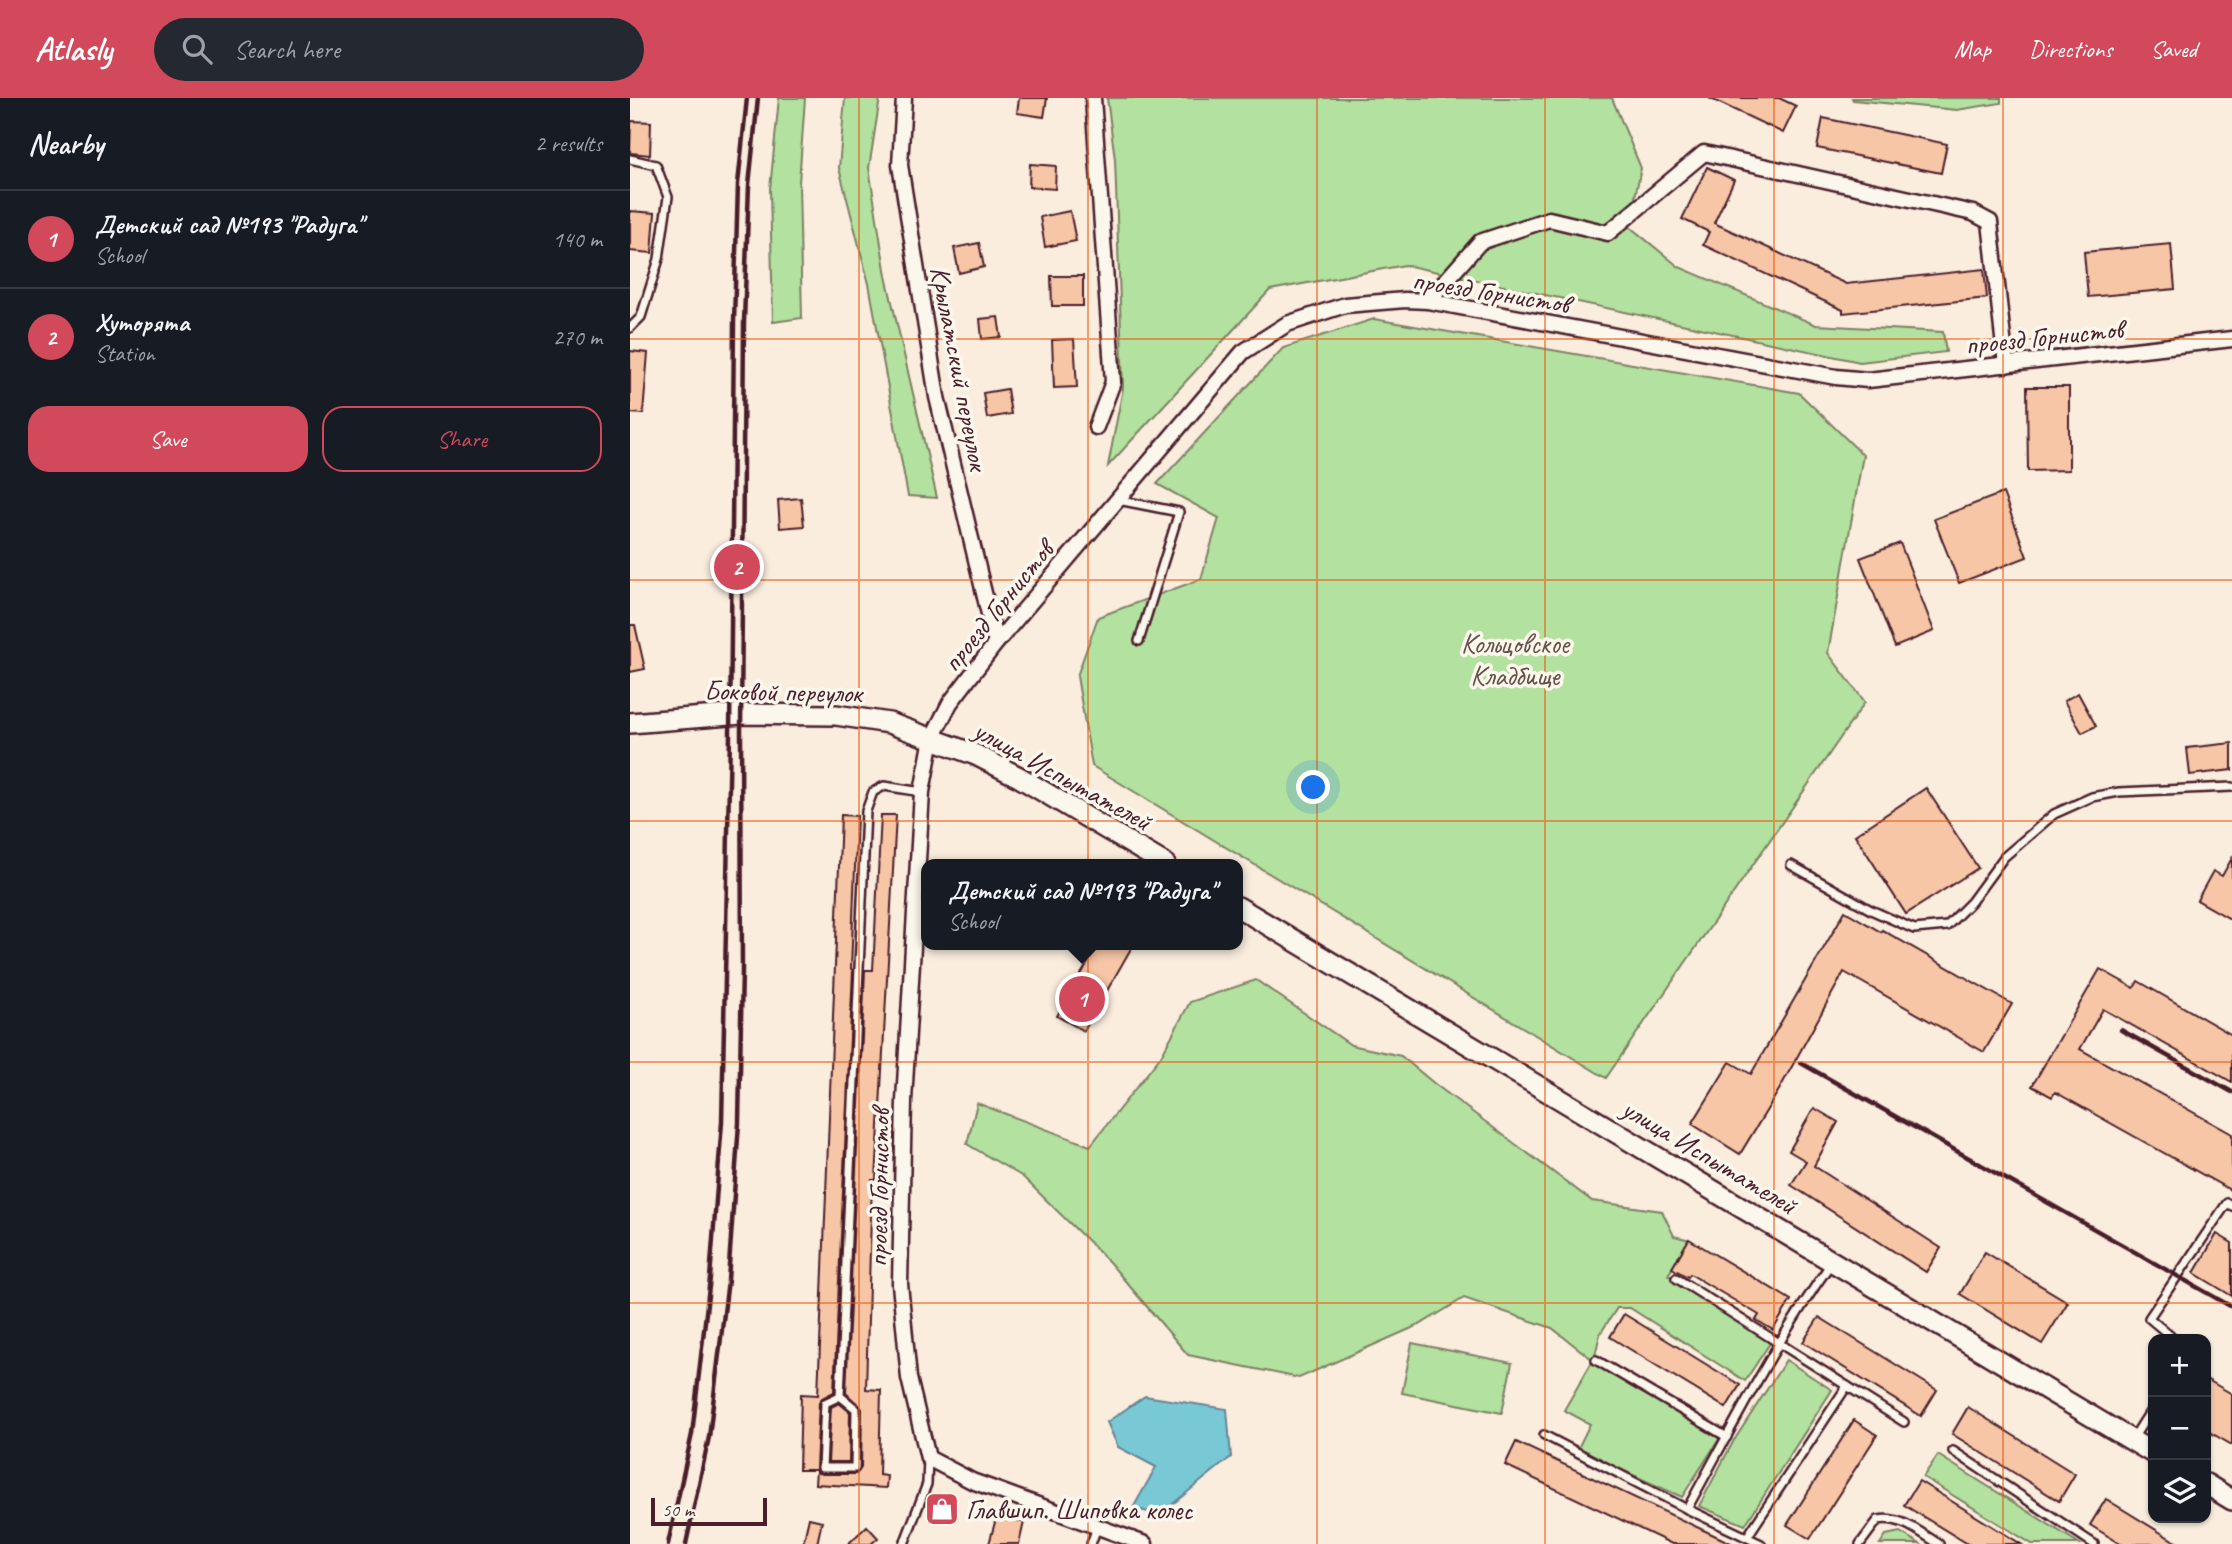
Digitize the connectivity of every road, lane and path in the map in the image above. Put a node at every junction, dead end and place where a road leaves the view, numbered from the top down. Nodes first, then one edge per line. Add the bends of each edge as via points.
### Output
1 (904, 98) edge
2 (1093, 98) edge
3 (630, 159) edge
4 (1428, 301) junction
5 (630, 328) edge
6 (2232, 339) edge
7 (2006, 365) junction
8 (1096, 427) dead end
9 (1117, 500) junction
10 (1139, 641) dead end
11 (996, 643) junction
12 (630, 723) edge
13 (932, 738) junction
14 (2232, 787) edge
15 (922, 792) junction
16 (1158, 859) edge
17 (1791, 865) dead end
18 (1243, 910) edge
19 (2232, 1206) edge
20 (1833, 1261) junction
21 (1676, 1278) dead end
22 (2168, 1334) edge
23 (1779, 1344) junction
24 (1595, 1360) dead end
25 (1847, 1387) junction
26 (840, 1396) junction
27 (2148, 1414) edge
28 (1904, 1422) dead end
29 (1544, 1436) dead end
30 (1727, 1437) junction
31 (2131, 1440) junction
32 (2148, 1450) edge
33 (1953, 1451) dead end
34 (928, 1458) junction
35 (2211, 1487) edge
36 (2232, 1500) edge
37 (1687, 1509) junction
38 (1097, 1527) junction
39 (1747, 1537) junction
40 (904, 1544) edge
41 (1091, 1544) edge
42 (1144, 1544) edge
43 (1761, 1544) edge
44 (1860, 1544) edge
45 (1939, 1544) edge
46 (2094, 1544) edge

1 - 11 street, Крылатский переулок via 900,165 937,397
2 - 8 street via 1112,382
3 - 5 lane via 656,165 668,197 659,259 641,317
4 - 7 street, проезд Горнистов via 1836,377 1868,380
4 - 7 street via 1480,242 1549,219 1608,233 1704,153 1973,213 1990,222
4 - 9 street, проезд Горнистов via 1345,305 1287,324 1243,352
6 - 7 street, проезд Горнистов
9 - 10 lane via 1179,512
9 - 11 street, проезд Горнистов
11 - 13 street, проезд Горнистов via 950,703
12 - 13 main road, Боковой переулок via 741,714 836,715 889,723
13 - 15 street, проезд Горнистов
13 - 16 main road, улица Испытателей via 1019,777
14 - 17 lane via 2119,792 2092,797 2054,814 2004,857 1947,926 1914,929
15 - 26 lane via 884,786 873,792 866,811
15 - 34 street, проезд Горнистов via 904,1101 900,1284 909,1378
18 - 20 main road, улица Испытателей
19 - 22 lane via 2227,1203 2149,1318
20 - 23 lane
20 - 31 main road, улица Испытателей
21 - 23 lane
23 - 25 lane
23 - 30 lane
24 - 30 lane
25 - 28 lane
25 - 39 lane
26 - 26 lane via 856,1409 855,1468 822,1468 825,1403
27 - 31 lane
29 - 37 lane
30 - 37 lane
31 - 32 main road, улица Испытателей
33 - 46 lane
34 - 38 street via 972,1481
34 - 40 lane via 927,1484
35 - 36 main road
37 - 39 lane
38 - 41 lane
38 - 42 street
39 - 43 lane
44 - 45 lane via 1878,1520 1888,1517

